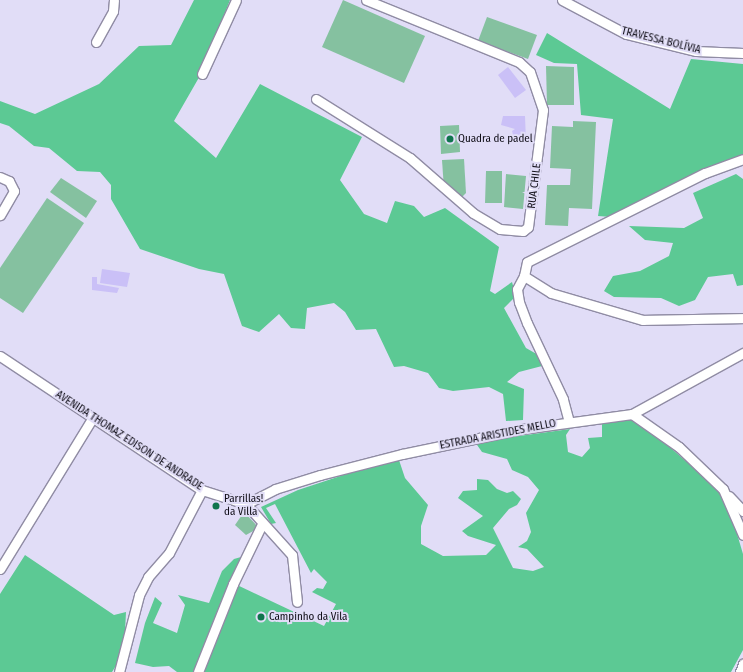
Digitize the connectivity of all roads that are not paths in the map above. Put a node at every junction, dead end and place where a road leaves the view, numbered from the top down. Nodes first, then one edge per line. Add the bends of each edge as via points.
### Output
1 (114, 0) edge
2 (236, 0) edge
3 (366, 0) edge
4 (562, 0) edge
5 (388, 4) edge
6 (96, 42) dead end
7 (743, 53) edge
8 (202, 74) dead end
9 (316, 99) dead end
10 (743, 159) edge
11 (0, 177) edge
12 (0, 215) edge
13 (524, 276) junction
14 (743, 318) edge
15 (743, 354) edge
16 (0, 356) edge
17 (632, 414) junction
18 (92, 419) junction
19 (569, 422) junction
20 (723, 489) junction
21 (202, 490) junction
22 (246, 504) junction
23 (743, 511) edge
24 (262, 524) junction
25 (743, 535) edge
26 (0, 569) edge
27 (296, 602) dead end
28 (743, 664) edge
29 (119, 672) edge
30 (198, 672) edge
31 (740, 672) edge

1 - 6 street via 113,11
2 - 8 street
3 - 5 street, RUA CHILE
4 - 7 street, TRAVESSA BOLÍVIA via 626,34 696,51
5 - 9 street, RUA CHILE via 519,62 530,72 543,110 528,227 523,231 500,229 473,213 410,158
10 - 13 street via 705,173 527,262
11 - 12 street via 9,181 14,191
13 - 14 street via 551,293 643,320
13 - 19 street via 517,289 519,302 563,400
15 - 17 street, ESTRADA ARISTIDES MELLO
16 - 18 street, AVENIDA THOMAZ EDISON DE ANDRADE
17 - 19 street, ESTRADA ARISTIDES MELLO
17 - 20 street via 680,447
18 - 21 street, AVENIDA THOMAZ EDISON DE ANDRADE
18 - 26 street
19 - 22 street, ESTRADA ARISTIDES MELLO via 409,453 327,473 275,489
20 - 23 street
20 - 25 street
21 - 22 street, AVENIDA THOMAZ EDISON DE ANDRADE
21 - 29 street via 169,552 148,577 139,595
22 - 24 street
24 - 27 street via 292,555
24 - 30 street via 233,584
28 - 31 street

